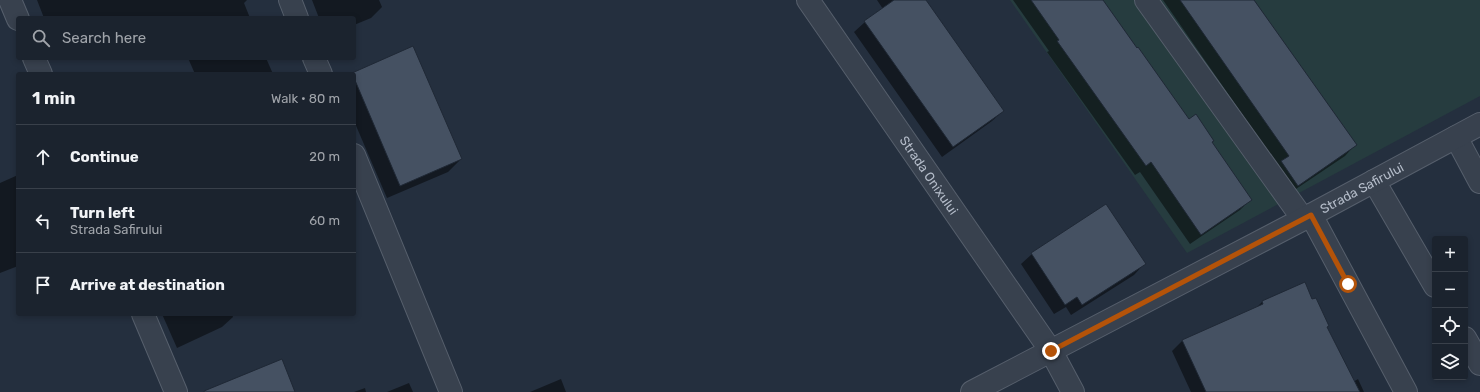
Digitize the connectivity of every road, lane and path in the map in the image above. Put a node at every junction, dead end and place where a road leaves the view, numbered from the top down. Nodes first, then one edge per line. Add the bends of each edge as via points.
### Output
1 (10, 0) edge
2 (290, 0) edge
3 (808, 0) edge
4 (1146, 0) edge
5 (17, 16) edge
6 (297, 16) edge
7 (35, 60) edge
8 (315, 60) edge
9 (40, 72) edge
10 (319, 72) edge
11 (1480, 124) edge
12 (1456, 137) junction
13 (356, 160) edge
14 (1374, 181) junction
15 (1480, 182) edge
16 (1307, 217) junction
17 (1432, 281) edge
18 (144, 316) edge
19 (1468, 343) edge
20 (1051, 351) junction
21 (1480, 364) edge
22 (176, 392) edge
23 (451, 392) edge
24 (972, 392) edge
25 (1073, 392) edge
26 (1406, 392) edge

1 - 5 street
2 - 6 street
3 - 20 street, Strada Onixului
4 - 16 street
7 - 9 street
8 - 10 street
11 - 12 street, Strada Safirului
12 - 14 street, Strada Safirului
12 - 15 street
13 - 23 street
14 - 16 street, Strada Safirului
14 - 17 street
16 - 20 street, Strada Safirului
16 - 26 street
18 - 22 street
19 - 21 street
20 - 24 street, Strada Safirului
20 - 25 street

